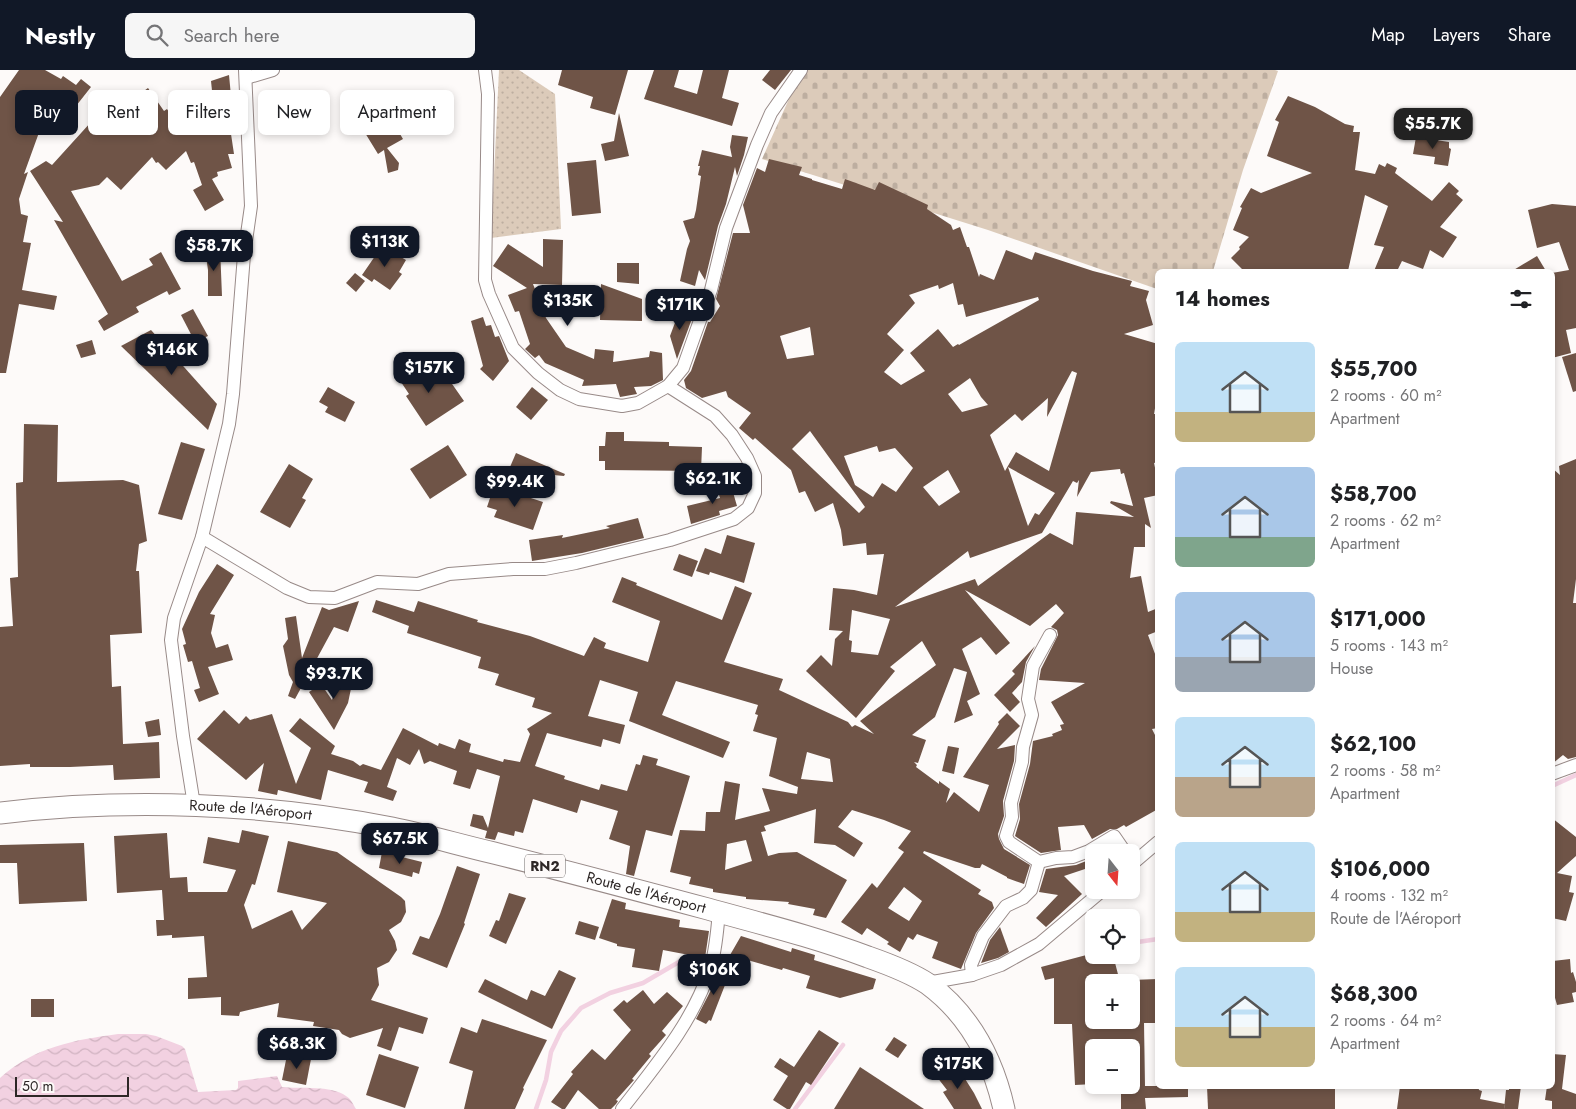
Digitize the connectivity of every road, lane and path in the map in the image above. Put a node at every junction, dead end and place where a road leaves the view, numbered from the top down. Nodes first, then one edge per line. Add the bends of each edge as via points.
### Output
1 (273, 70) edge
2 (485, 70) edge
3 (801, 70) edge
4 (246, 74) edge
5 (668, 386) junction
6 (202, 537) junction
7 (1050, 635) dead end
8 (1576, 765) edge
9 (1555, 773) edge
10 (194, 805) junction
11 (0, 813) edge
12 (1101, 844) edge
13 (1120, 844) edge
14 (1155, 845) edge
15 (1085, 852) edge
16 (1140, 857) edge
17 (1039, 862) junction
18 (1092, 899) edge
19 (719, 912) junction
20 (972, 974) junction
21 (926, 983) junction
22 (622, 1109) edge
23 (1004, 1109) edge

1 - 4 street
2 - 5 street via 488,94 485,280 513,348 538,374 580,399 622,406 638,403
3 - 5 street via 771,113 757,145 726,228 711,290 683,368
4 - 6 street via 251,206 236,369 228,424
5 - 6 street via 715,416 732,435 756,476 755,493 748,508 734,519 670,540 576,563 545,569 449,574 418,584 377,582 335,598 309,597 287,588
6 - 10 street via 174,618 171,640
7 - 17 street via 1033,666 1028,699 1032,715 1006,836 1009,842
8 - 9 street
10 - 11 highway, Route de l'Aéroport / RN2 via 120,805
10 - 19 highway, Route de l'Aéroport / RN2 via 319,816 392,828
12 - 13 street via 1114,836
14 - 16 street
15 - 17 street
17 - 20 street via 1031,890 1006,906 983,936 971,964
18 - 20 street via 1039,944 1001,965
19 - 21 highway, Route de l'Aéroport / RN2 via 823,940 898,968
19 - 22 street via 710,968 689,1018
20 - 21 street
21 - 23 highway, Route de l'Aéroport / RN2 via 961,1016 982,1044 1000,1089

